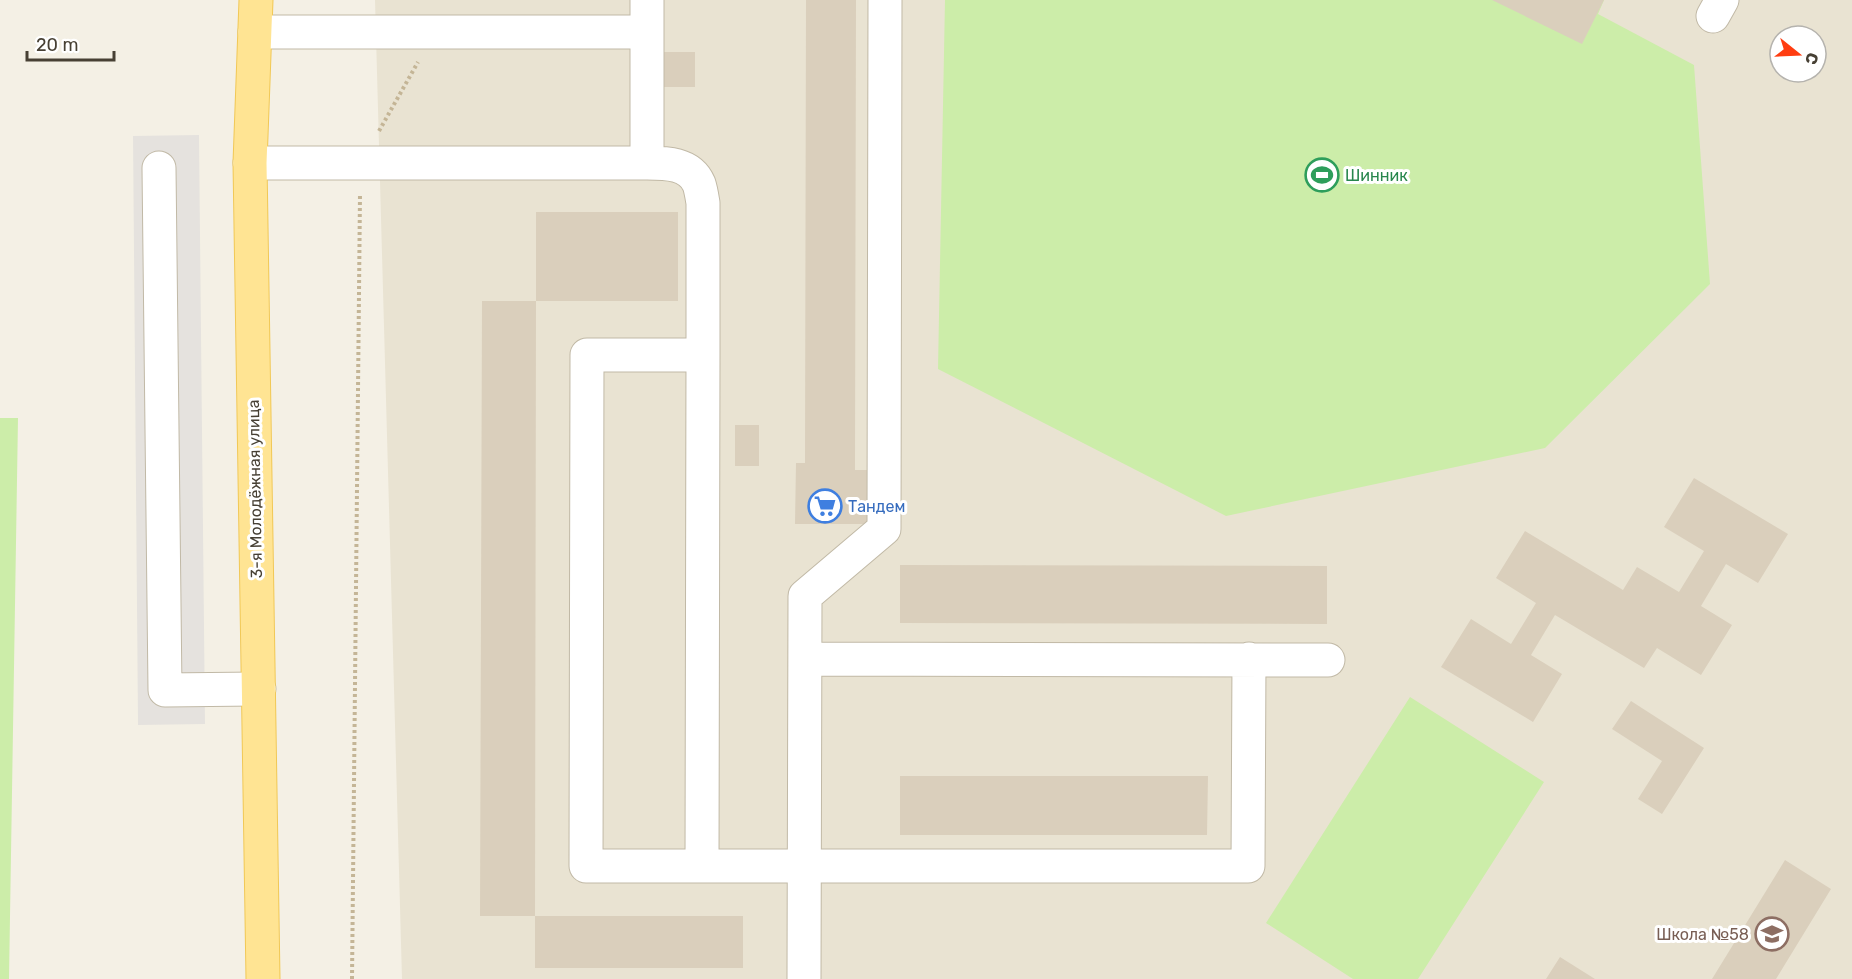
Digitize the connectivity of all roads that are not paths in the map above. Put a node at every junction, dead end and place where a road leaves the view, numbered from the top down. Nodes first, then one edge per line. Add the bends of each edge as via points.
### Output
1 (256, 0) edge
2 (647, 0) edge
3 (885, 0) edge
4 (255, 32) junction
5 (647, 32) junction
6 (250, 163) junction
7 (647, 163) junction
8 (159, 168) dead end
9 (703, 355) junction
10 (805, 659) junction
11 (1249, 659) junction
12 (1328, 660) dead end
13 (259, 688) junction
14 (702, 866) junction
15 (805, 866) junction
16 (263, 979) edge
17 (804, 979) edge

1 - 4 main road, 3-я Молодёжная улица
2 - 5 street
3 - 10 street via 884,529 805,596
4 - 5 street
4 - 6 main road, 3-я Молодёжная улица
5 - 7 street
6 - 7 street
6 - 13 main road, 3-я Молодёжная улица
7 - 9 street via 685,168 699,183 703,203
8 - 13 street via 165,690
9 - 14 street
9 - 14 street via 587,355 586,842 586,866
10 - 11 street
10 - 15 street
11 - 12 street
11 - 15 street via 1248,866
13 - 16 main road, 3-я Молодёжная улица
14 - 15 street
15 - 17 street

